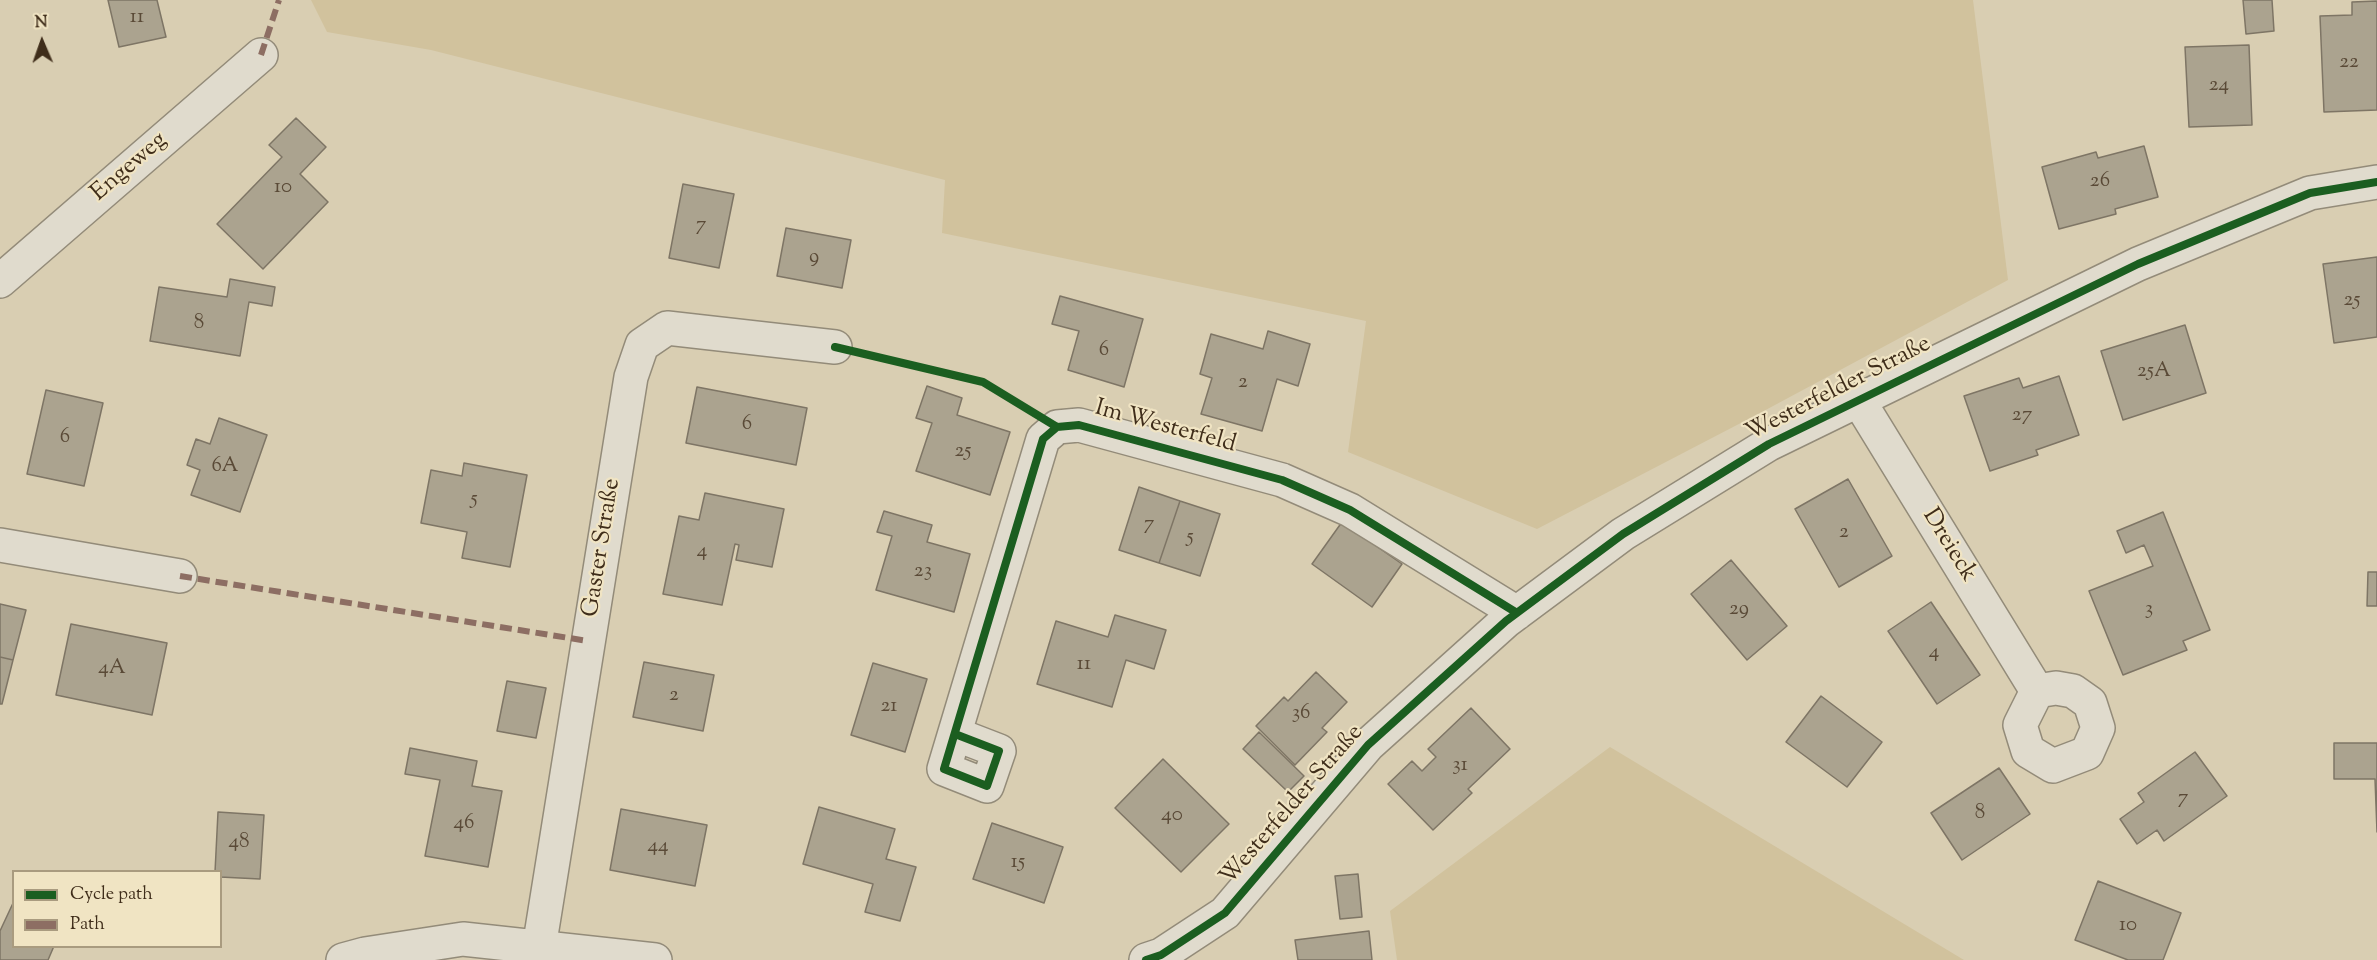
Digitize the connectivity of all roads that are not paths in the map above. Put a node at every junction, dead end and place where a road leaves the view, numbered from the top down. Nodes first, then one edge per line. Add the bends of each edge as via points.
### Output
1 (261, 56) dead end
2 (2377, 182) edge
3 (0, 281) edge
4 (835, 347) dead end
5 (1859, 401) junction
6 (0, 545) edge
7 (180, 576) dead end
8 (1517, 613) junction
9 (2037, 691) dead end
10 (955, 734) dead end
11 (539, 948) junction
12 (343, 960) edge
13 (655, 960) edge
14 (1146, 960) edge

1 - 3 street, Engeweg
2 - 5 street, Westerfelder Straße via 2310,193 2138,264
4 - 11 street, Gaster Straße via 667,328 642,345 631,377
5 - 8 street, Westerfelder Straße via 1769,444 1623,534
5 - 9 street, Dreieck
6 - 7 street
8 - 10 street, Im Westerfeld via 1350,510 1282,480 1079,425 1057,427 1043,439
8 - 14 street, Westerfelder Straße via 1368,745 1226,913 1161,955
11 - 12 street via 463,939
11 - 13 street

